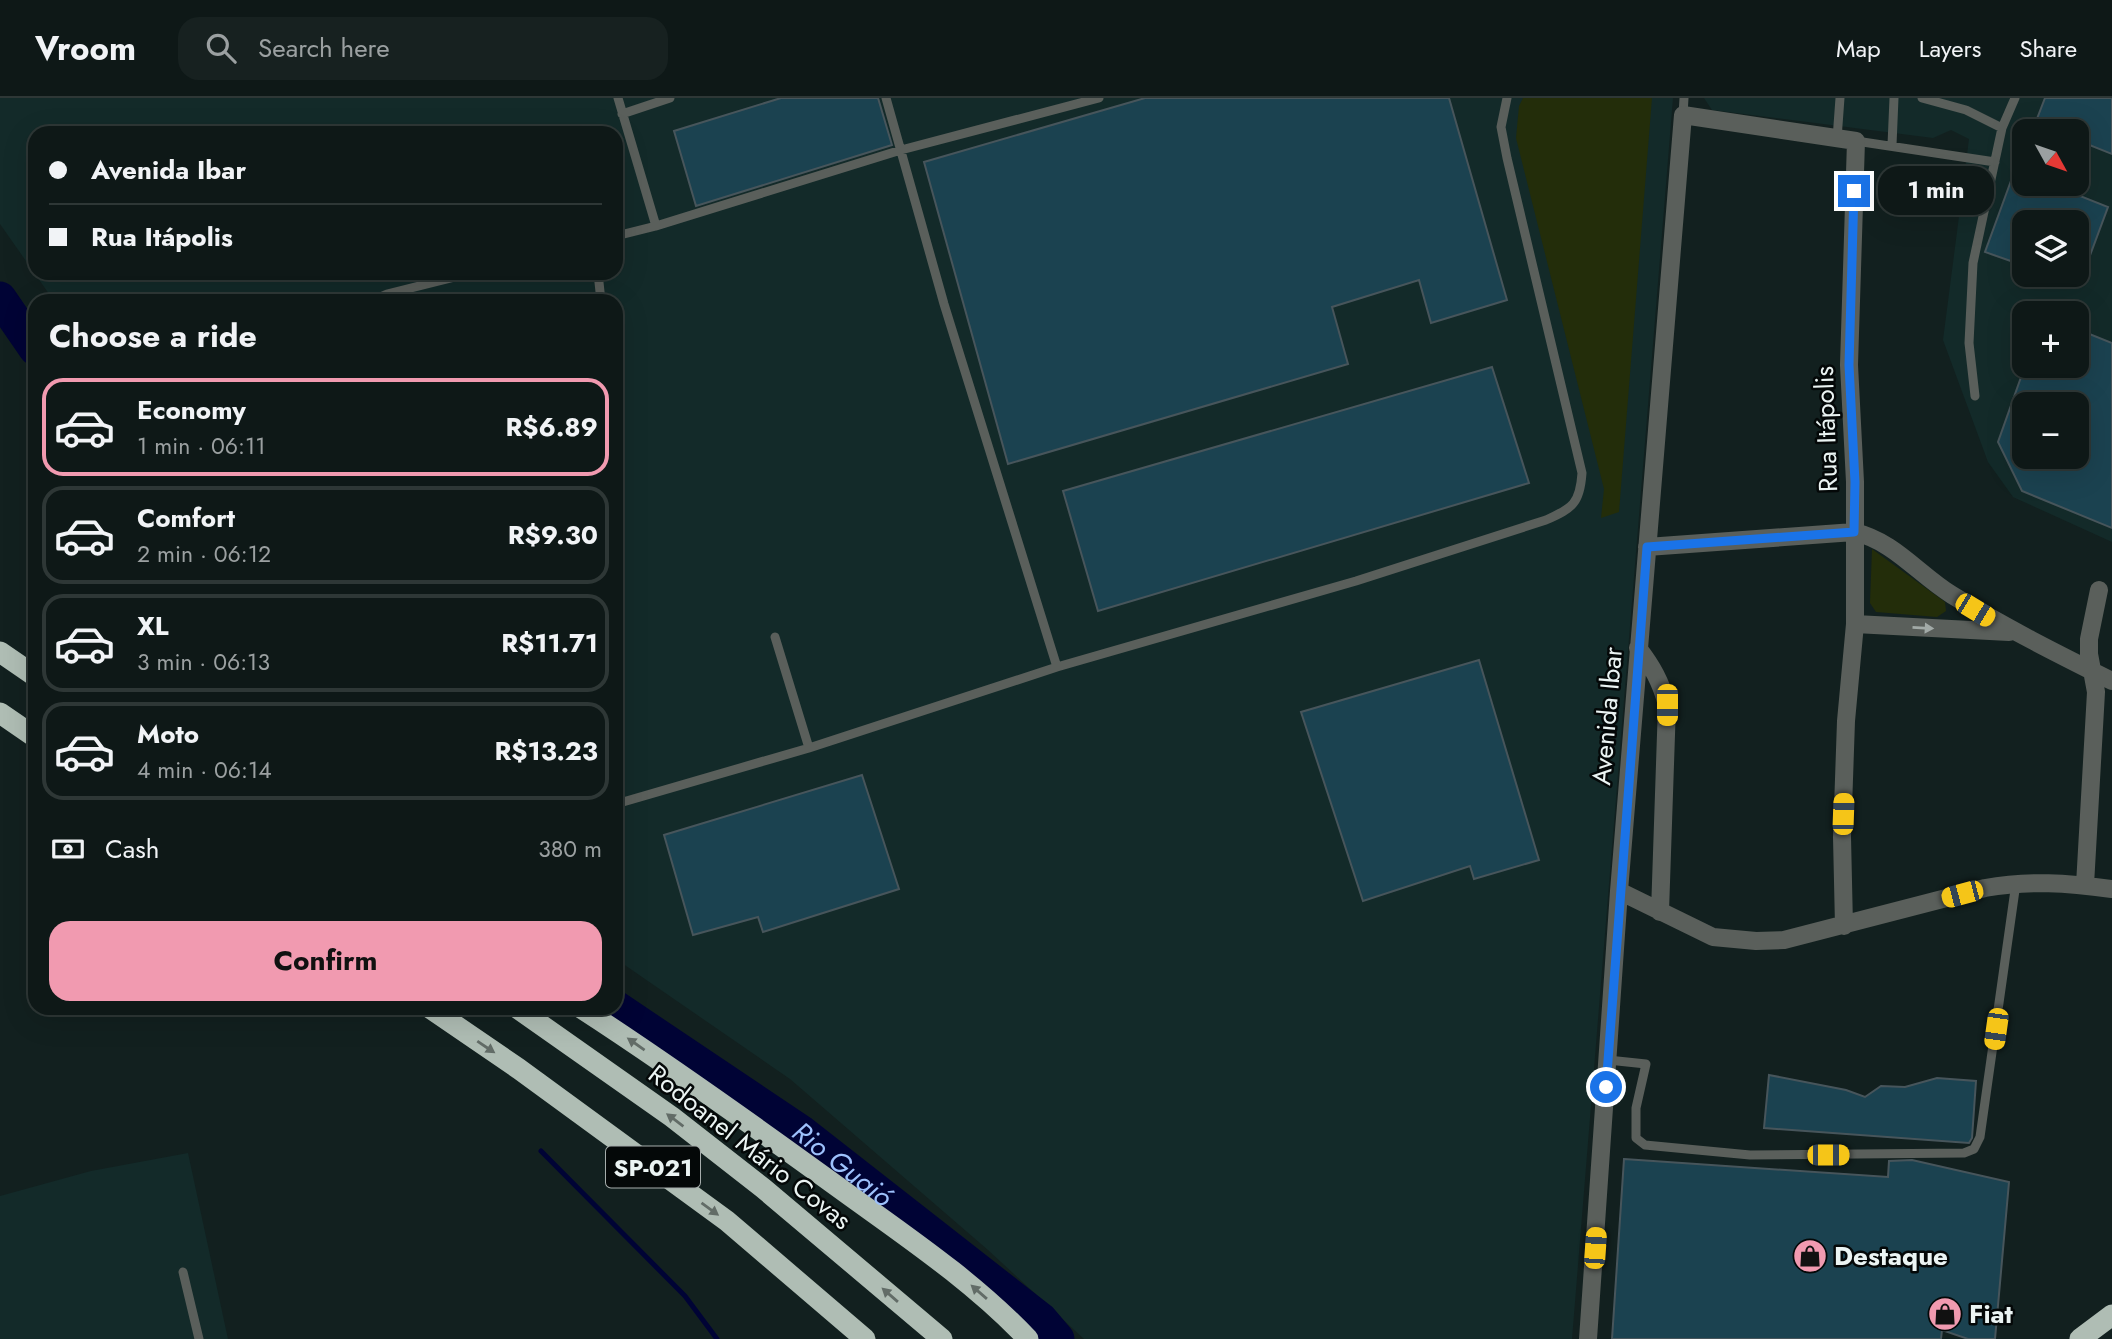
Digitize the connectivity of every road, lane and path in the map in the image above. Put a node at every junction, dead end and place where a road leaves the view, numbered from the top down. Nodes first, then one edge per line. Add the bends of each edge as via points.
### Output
1 (618, 98) edge
2 (670, 98) edge
3 (886, 98) edge
4 (1098, 98) edge
5 (1507, 98) edge
6 (1840, 98) edge
7 (1894, 98) edge
8 (1922, 98) edge
9 (2015, 98) edge
10 (1684, 106) edge
11 (622, 114) junction
12 (2002, 128) junction
13 (1837, 139) junction
14 (1856, 141) junction
15 (1892, 145) junction
16 (901, 150) junction
17 (1995, 162) junction
18 (656, 226) junction
19 (623, 234) edge
20 (443, 280) edge
21 (387, 294) edge
22 (1975, 396) dead end
23 (1854, 532) junction
24 (1647, 547) junction
25 (2099, 590) dead end
26 (1855, 624) junction
27 (2014, 632) junction
28 (775, 638) dead end
29 (1638, 648) junction
30 (0, 652) edge
31 (1057, 667) junction
32 (28, 671) edge
33 (2093, 672) junction
34 (2112, 681) edge
35 (0, 713) edge
36 (28, 732) edge
37 (808, 748) junction
38 (623, 802) edge
39 (2015, 883) junction
40 (2085, 886) junction
41 (2112, 889) edge
42 (1619, 891) junction
43 (1660, 912) junction
44 (1844, 926) junction
45 (440, 1015) edge
46 (527, 1015) edge
47 (591, 1015) edge
48 (1608, 1060) junction
49 (183, 1272) dead end
50 (2112, 1315) edge
51 (199, 1339) edge
52 (865, 1339) edge
53 (942, 1339) edge
54 (1028, 1339) edge
55 (1588, 1339) edge
56 (2080, 1339) edge

1 - 11 lane
2 - 11 lane
3 - 16 lane
4 - 16 lane
5 - 31 lane via 1501,127 1507,158 1582,472 1575,503 1546,520 1356,581
6 - 13 lane
7 - 15 lane
8 - 12 lane via 1966,110
9 - 12 lane
10 - 13 street
10 - 24 street, Avenida Ibar
11 - 18 lane
12 - 17 lane
13 - 14 street
14 - 15 lane
14 - 23 street, Rua Itápolis via 1849,365
15 - 17 lane
16 - 18 lane
16 - 31 lane
17 - 22 lane via 1973,263 1969,342
18 - 19 lane
20 - 21 lane
23 - 24 street
23 - 26 street, Rua Itápolis
23 - 27 street via 1880,541 1948,592
24 - 29 street, Avenida Ibar
25 - 33 street via 2089,639
26 -> 27 street
26 - 44 street, Rua Itápolis via 1845,734
27 - 33 street
28 - 37 lane
29 - 42 street, Avenida Ibar
29 - 43 street via 1652,665 1667,705
30 - 32 highway
31 - 37 lane
33 - 34 street
33 - 40 street via 2096,704
35 - 36 highway
37 - 38 lane
39 - 40 street
39 - 44 street
39 - 48 lane via 1980,1137 1973,1149 1964,1153 1750,1155 1644,1145 1636,1138 1636,1108 1646,1064
40 - 41 street
42 - 43 street
42 - 48 street, Avenida Ibar
43 - 44 street via 1713,937 1731,940 1784,940
45 -> 52 highway, SP-021 via 727,1221
53 -> 46 highway, Rodoanel Mário Covas / SP-021 via 763,1188
54 -> 47 highway via 956,1272
48 - 55 street, Avenida Ibar
49 - 51 lane
50 - 56 highway

